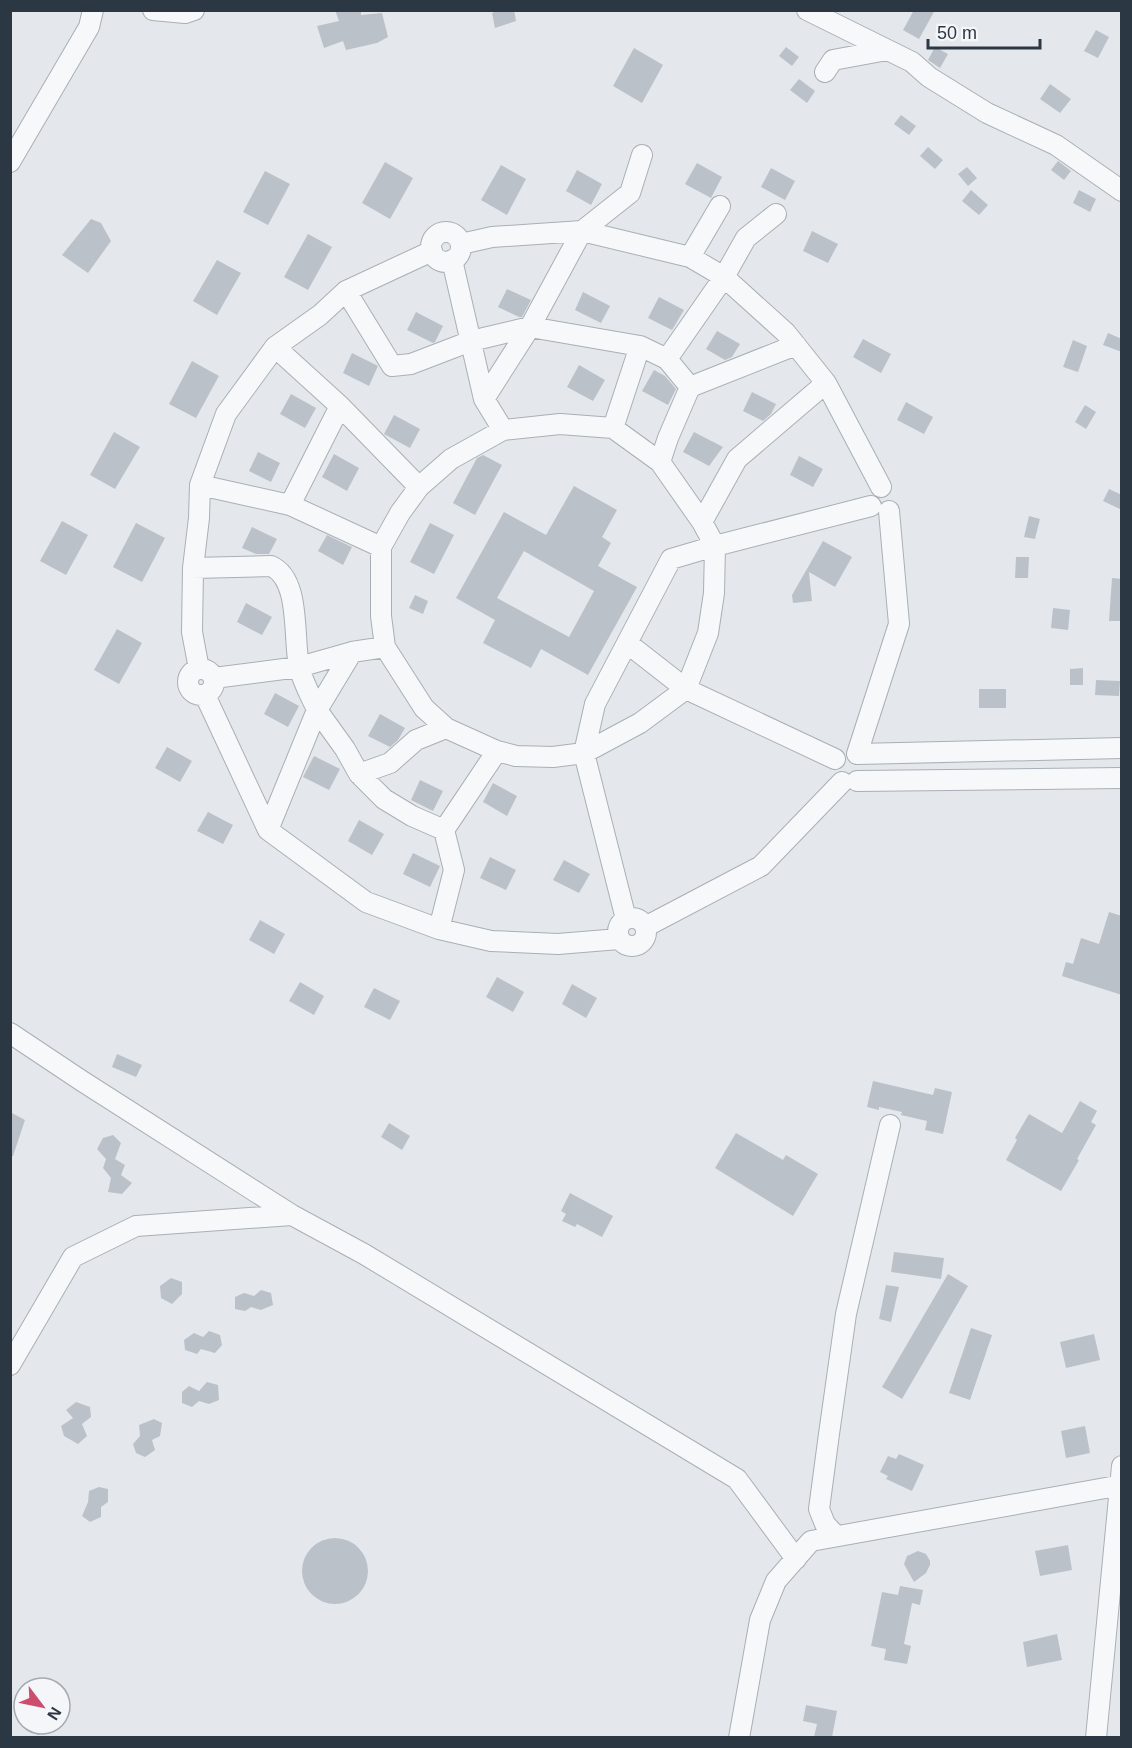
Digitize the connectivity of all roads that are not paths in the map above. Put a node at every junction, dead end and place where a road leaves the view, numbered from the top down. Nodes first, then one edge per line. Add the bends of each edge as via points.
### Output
1 (93, 10) edge
2 (153, 10) edge
3 (194, 10) edge
4 (807, 10) edge
5 (887, 50) junction
6 (825, 72) dead end
7 (642, 155) dead end
8 (10, 162) edge
9 (1122, 191) edge
10 (720, 206) dead end
11 (776, 214) dead end
12 (582, 231) junction
13 (432, 251) junction
14 (456, 252) junction
15 (690, 257) junction
16 (724, 277) junction
17 (346, 291) junction
18 (530, 327) junction
19 (471, 341) junction
20 (796, 345) junction
21 (640, 346) junction
22 (275, 347) junction
23 (667, 359) junction
24 (826, 382) junction
25 (690, 387) junction
26 (484, 399) junction
27 (340, 406) junction
28 (613, 428) junction
29 (503, 430) junction
30 (660, 462) junction
31 (200, 485) junction
32 (419, 487) junction
33 (290, 505) junction
34 (880, 509) junction
35 (702, 522) junction
36 (715, 546) junction
37 (381, 547) junction
38 (193, 568) junction
39 (627, 643) junction
40 (386, 647) junction
41 (352, 652) junction
42 (299, 667) junction
43 (206, 673) junction
44 (686, 689) junction
45 (317, 710) junction
46 (446, 728) junction
47 (1122, 748) edge
48 (497, 751) junction
49 (584, 753) junction
50 (857, 754) junction
51 (835, 759) junction
52 (390, 763) junction
53 (359, 774) junction
54 (1122, 778) edge
55 (850, 781) junction
56 (384, 799) junction
57 (268, 830) junction
58 (444, 830) junction
59 (626, 919) junction
60 (645, 927) junction
61 (439, 929) junction
62 (619, 939) junction
63 (10, 1033) edge
64 (890, 1125) dead end
65 (292, 1215) junction
66 (10, 1365) edge
67 (1122, 1466) edge
68 (1120, 1485) edge
69 (836, 1536) junction
70 (796, 1559) junction
71 (739, 1737) edge
72 (1096, 1737) edge

1 - 8 street via 88,27
2 - 3 street
4 - 5 street
5 - 6 street via 833,60
5 - 9 street via 912,62 987,113 1056,145
7 - 12 street via 630,194
10 - 15 street
11 - 16 street via 746,238
12 - 14 street via 492,237
12 - 15 street
12 - 18 street
13 - 14 street via 447,262
13 - 14 street via 434,238 441,232 452,233 459,239
13 - 17 street
14 - 19 street
15 - 16 street
16 - 20 street
16 - 23 street
17 - 19 street via 392,366 411,364
17 - 22 street
18 - 19 street
18 - 21 street
18 - 26 street
19 - 26 street
20 - 24 street
20 - 25 street
21 - 23 street
21 - 28 street
22 - 27 street
22 - 31 street via 226,414
23 - 25 street
24 - 34 street via 881,487 870,494
24 - 35 street via 737,459
25 - 30 street
26 - 29 street
27 - 32 street
27 - 33 street
28 - 29 street via 560,424
28 - 30 street
29 - 32 street via 451,459
30 - 35 street
31 - 33 street
31 - 38 street
32 - 37 street
33 - 37 street
34 - 36 street
34 - 50 street via 899,624
35 - 36 street
36 - 39 street via 671,559
36 - 44 street via 708,633
37 - 40 street via 381,616
38 - 42 street via 271,566 279,570 293,606
38 - 43 street via 192,632
39 - 44 street
39 - 49 street via 595,704
40 - 41 street
40 - 46 street via 424,708
41 - 42 street
41 - 45 street
42 - 43 street
42 - 45 street
43 - 57 street via 212,690 205,695
44 - 49 street via 640,723
44 - 51 street
45 - 53 street
45 - 57 street
46 - 48 street
46 - 52 street via 416,740
47 - 50 street
48 - 49 street via 553,757
48 - 58 street
49 - 59 street
50 - 51 street via 842,753
50 - 55 street via 864,767 861,777
51 - 55 street via 834,774
52 - 53 street
52 - 56 street
53 - 56 street
54 - 55 street
55 - 60 street via 761,866
56 - 58 street
57 - 61 street via 366,902
58 - 61 street via 454,870
59 - 60 street via 640,920
59 - 62 street via 618,929
60 - 62 street via 644,941 636,946 626,946
61 - 62 street via 491,941 558,944
63 - 65 street
64 - 69 street via 846,1314 819,1509
65 - 66 street via 136,1226 73,1257
65 - 70 street via 364,1254 737,1479
67 - 68 street
68 - 69 street
68 - 72 street
69 - 70 street via 811,1541
70 - 71 street via 776,1581 760,1620

